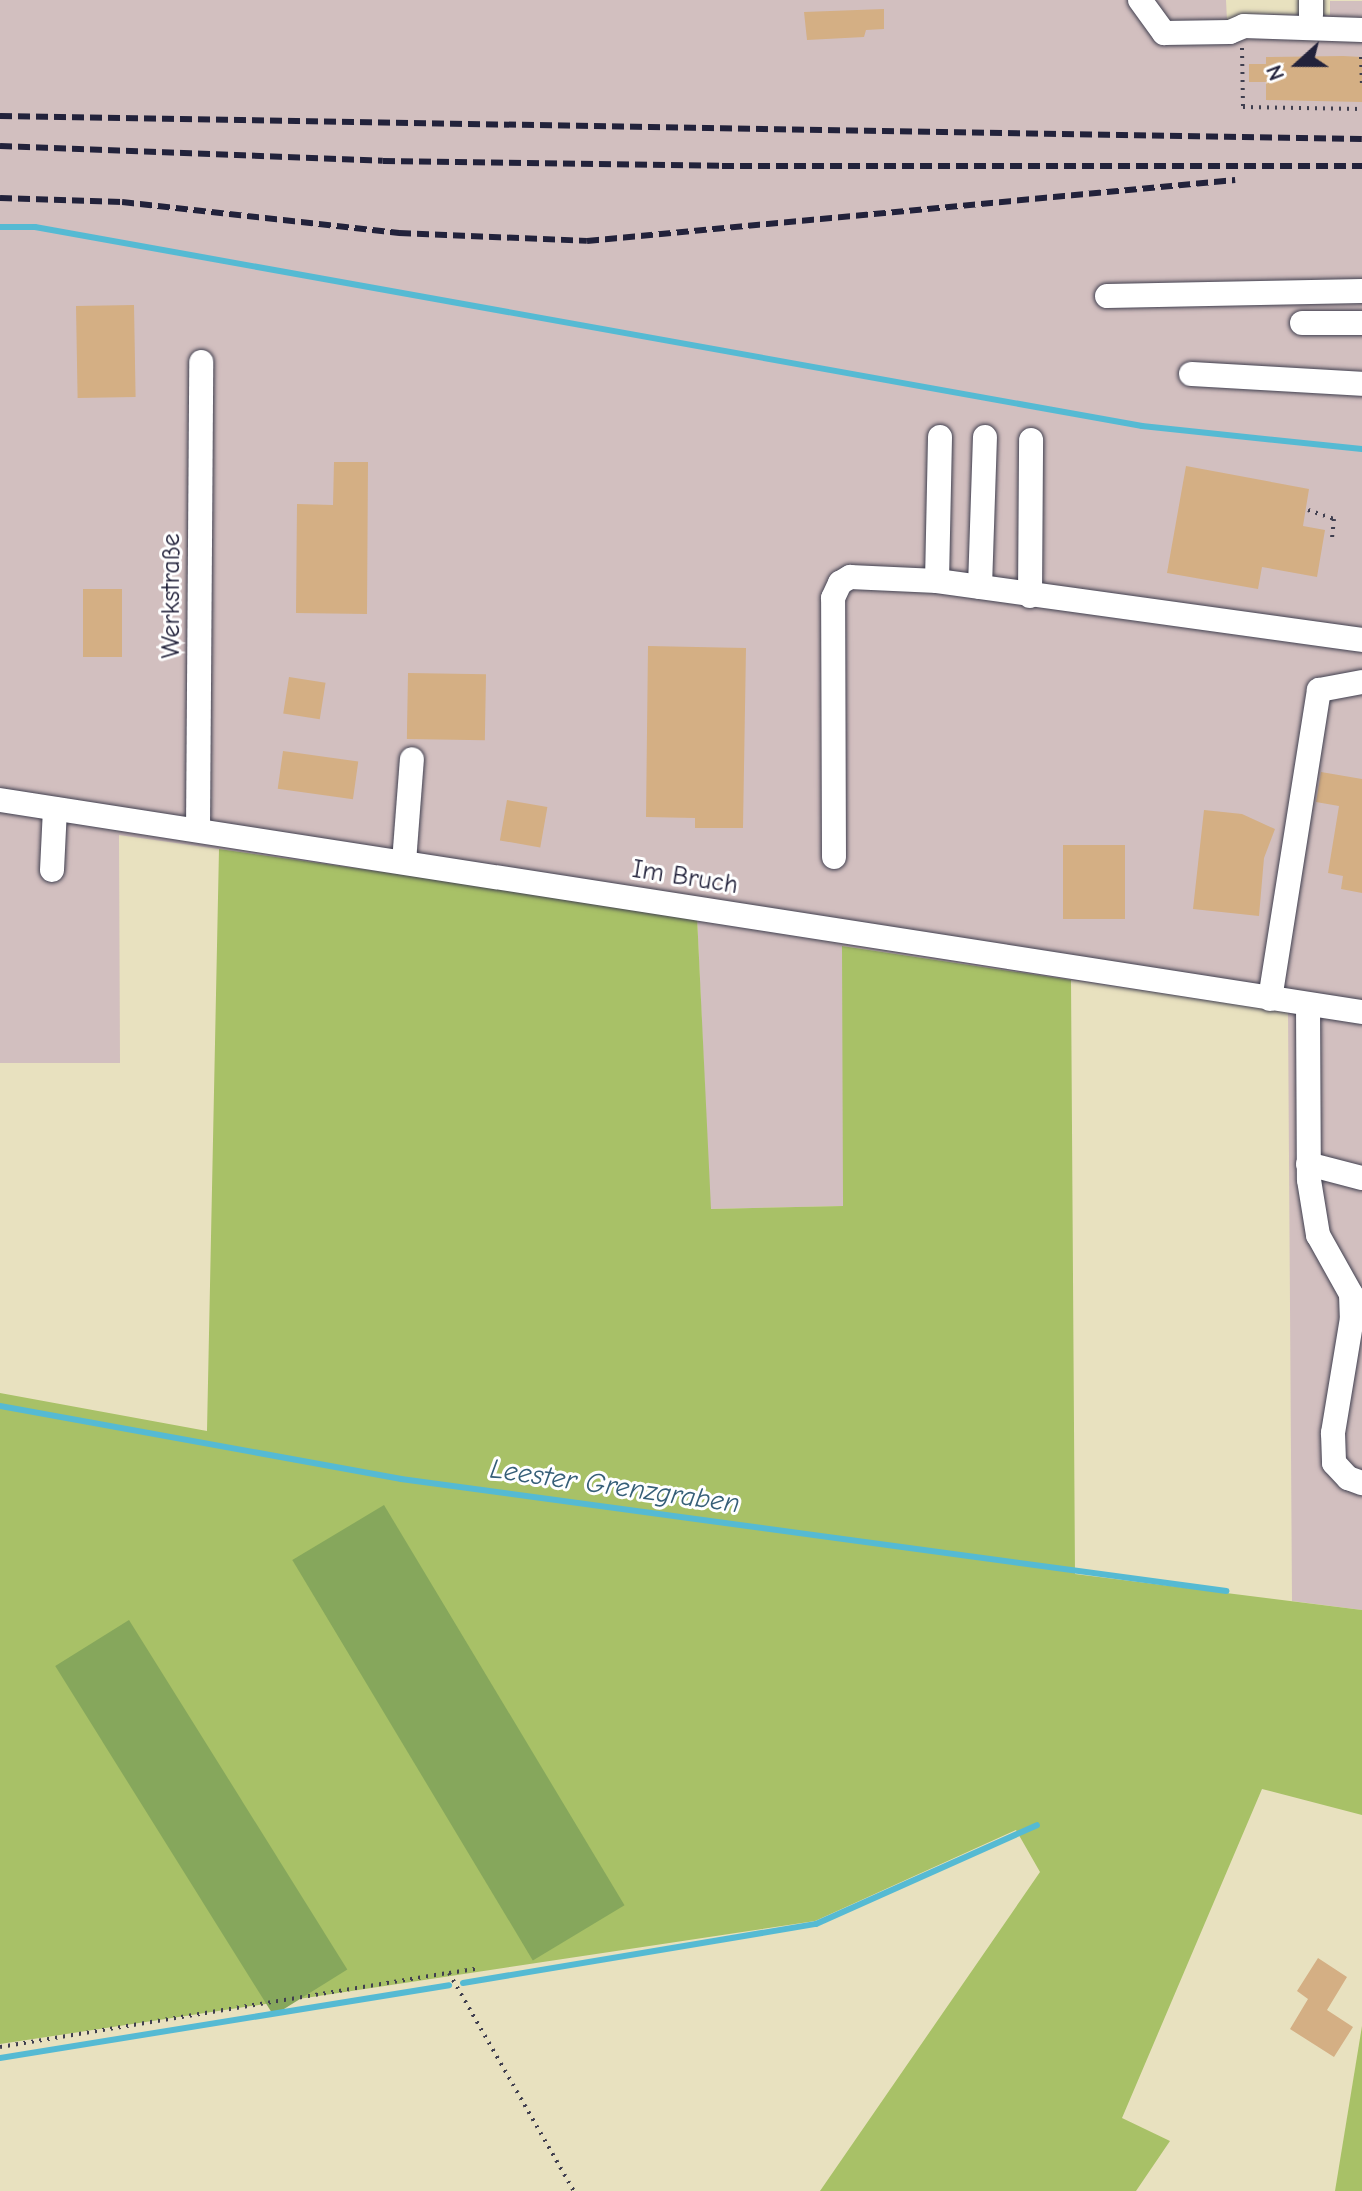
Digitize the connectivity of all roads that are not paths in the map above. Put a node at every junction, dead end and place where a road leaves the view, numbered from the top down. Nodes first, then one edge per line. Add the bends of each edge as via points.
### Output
1 (1140, 0) edge
2 (1362, 30) edge
3 (1362, 291) edge
4 (1107, 296) dead end
5 (1302, 323) dead end
6 (1362, 323) edge
7 (201, 362) dead end
8 (1191, 374) dead end
9 (1362, 384) edge
10 (940, 437) dead end
11 (985, 437) dead end
12 (1031, 440) dead end
13 (937, 581) junction
14 (980, 587) junction
15 (1030, 596) junction
16 (1362, 640) edge
17 (1362, 682) edge
18 (412, 759) dead end
19 (0, 800) edge
20 (55, 809) junction
21 (198, 830) junction
22 (834, 857) dead end
23 (404, 862) junction
24 (52, 870) dead end
25 (1270, 999) junction
26 (1308, 1005) junction
27 (1362, 1012) edge
28 (1308, 1164) junction
29 (1362, 1178) edge
30 (1362, 1483) edge

1 - 2 street via 1164,33 1230,32 1244,26
3 - 4 street
5 - 6 street
7 - 21 street, Werkstraße
8 - 9 street
10 - 13 street
11 - 14 street
12 - 15 street
13 - 14 street
13 - 22 street via 850,577 833,598
14 - 15 street
15 - 16 street
17 - 25 street via 1319,690
18 - 23 street
19 - 20 street, Im Bruch
20 - 21 street, Im Bruch
20 - 24 street
21 - 23 street, Im Bruch
23 - 25 street, Im Bruch
25 - 26 street, Im Bruch
26 - 27 street, Im Bruch
26 - 28 street
28 - 29 street
28 - 30 street via 1318,1235 1351,1294 1334,1463 1348,1478

